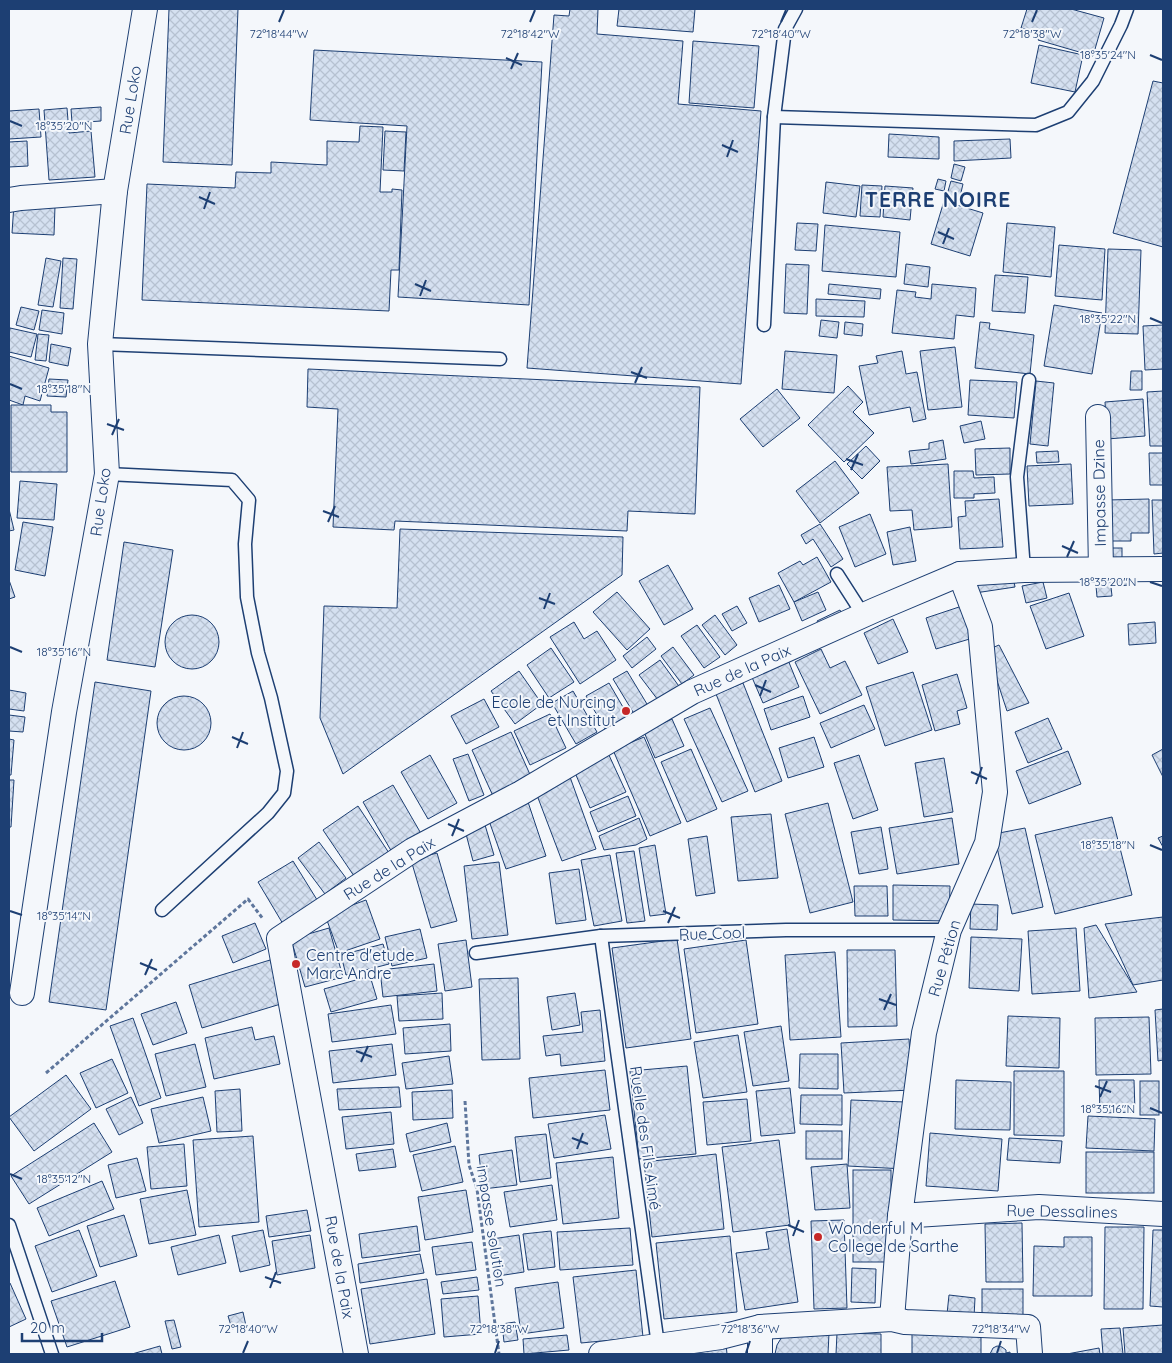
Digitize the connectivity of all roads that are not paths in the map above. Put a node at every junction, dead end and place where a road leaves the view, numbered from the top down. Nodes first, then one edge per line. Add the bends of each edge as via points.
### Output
1 (145, 9) edge
2 (796, 9) edge
3 (1127, 9) edge
4 (774, 117) junction
5 (115, 191) junction
6 (9, 200) edge
7 (764, 325) dead end
8 (100, 344) junction
9 (500, 359) dead end
10 (1029, 380) dead end
11 (1098, 417) dead end
12 (106, 474) junction
13 (1163, 568) edge
14 (1024, 570) junction
15 (1101, 570) junction
16 (836, 574) dead end
17 (960, 574) junction
18 (864, 616) junction
19 (162, 910) dead end
20 (949, 930) junction
21 (601, 936) junction
22 (476, 953) dead end
23 (22, 993) dead end
24 (1163, 1214) edge
25 (900, 1216) junction
26 (9, 1224) edge
27 (892, 1319) junction
28 (760, 1327) junction
29 (658, 1345) junction
30 (52, 1354) edge
31 (356, 1354) edge
32 (601, 1354) edge
33 (760, 1354) edge
34 (1030, 1354) edge

1 - 5 street, Rue Loko
2 - 4 lane via 785,29
3 - 4 lane via 1093,81 1068,112 1036,125
4 - 7 lane
5 - 6 street
5 - 8 street, Rue Loko
8 - 9 lane
8 - 12 street, Rue Loko
10 - 14 lane via 1017,477
11 - 15 street, Impasse Dzine
12 - 19 lane via 232,480 249,500 244,544 247,597 287,771 284,793 268,812
12 - 23 street, Rue Loko via 64,712
13 - 15 street
14 - 15 street
14 - 17 street
16 - 18 lane
17 - 18 street, Rue de la Paix
17 - 20 street, Rue Pétion via 980,627 995,792 987,842
18 - 31 street, Rue de la Paix via 692,692 521,794 413,850 279,939
20 - 21 lane, Rue Cool via 786,930
20 - 25 street, Rue Pétion via 924,1033
21 - 22 lane, Rue Cool
21 - 29 lane, Ruelle des Fils Aimé
24 - 25 street, Rue Dessalines via 1039,1207
25 - 27 street, Rue Pétion
26 - 30 lane
27 - 28 street
27 - 34 street via 1028,1327
28 - 29 street via 722,1337
28 - 33 street
29 - 32 street

